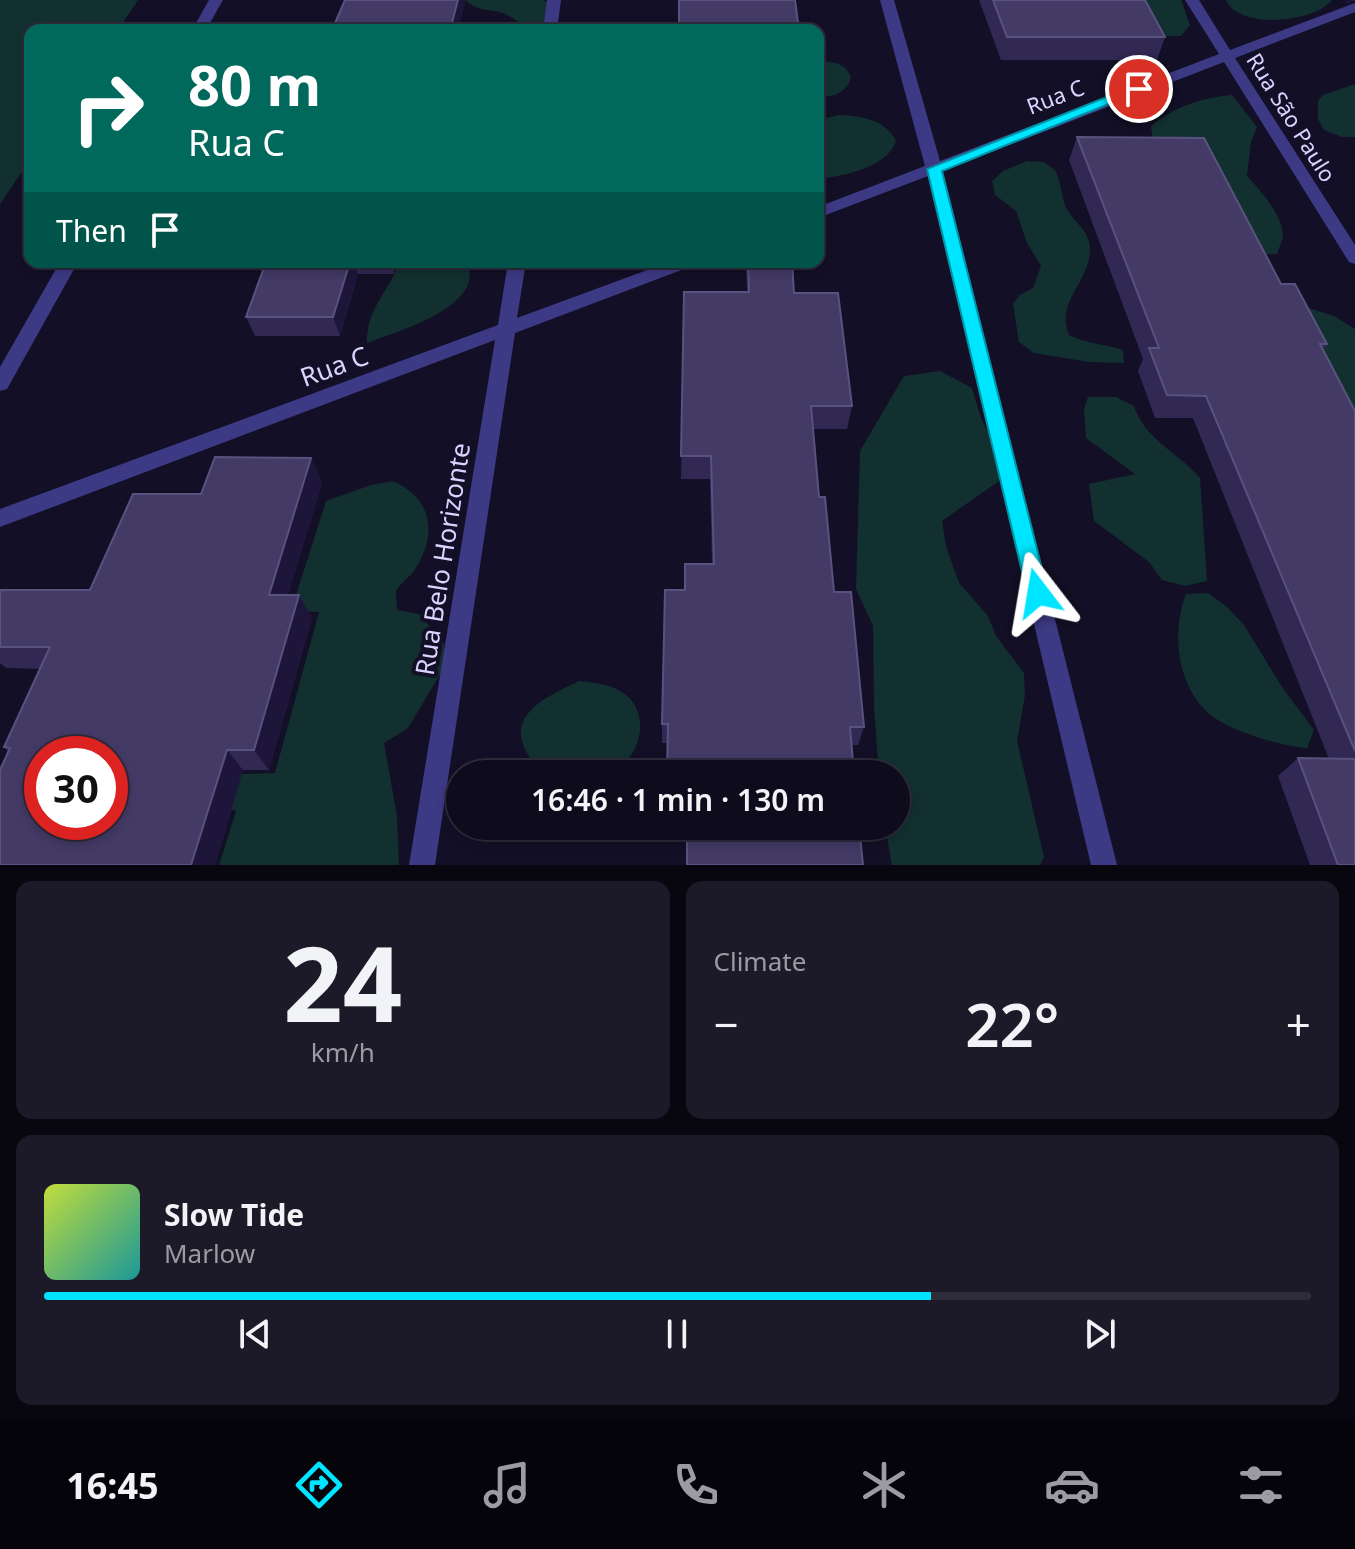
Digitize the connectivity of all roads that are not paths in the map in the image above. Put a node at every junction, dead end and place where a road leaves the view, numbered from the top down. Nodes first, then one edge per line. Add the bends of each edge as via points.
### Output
1 (216, 0) edge
2 (554, 0) edge
3 (887, 0) edge
4 (1192, 0) edge
5 (1355, 7) edge
6 (202, 24) edge
7 (551, 24) edge
8 (1227, 55) junction
9 (934, 169) junction
10 (824, 211) edge
11 (1355, 258) edge
12 (66, 268) edge
13 (516, 268) edge
14 (670, 268) edge
15 (507, 329) junction
16 (0, 384) edge
17 (0, 518) edge
18 (422, 865) edge
19 (1104, 865) edge

1 - 6 street
2 - 7 street
3 - 9 street
4 - 8 street, Rua São Paulo
5 - 8 street, Rua C
8 - 9 street, Rua C
8 - 11 street, Rua São Paulo
9 - 10 street, Rua C
9 - 19 street
12 - 16 street
13 - 15 street, Rua Belo Horizonte
14 - 15 street, Rua C
15 - 17 street, Rua C
15 - 18 street, Rua Belo Horizonte

